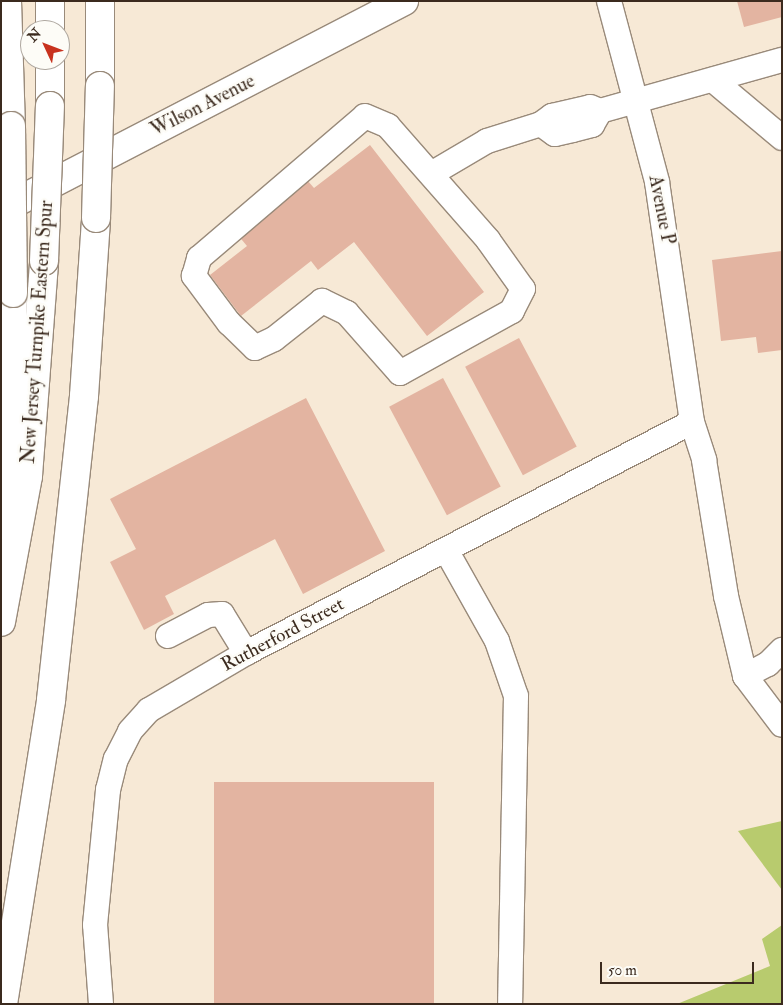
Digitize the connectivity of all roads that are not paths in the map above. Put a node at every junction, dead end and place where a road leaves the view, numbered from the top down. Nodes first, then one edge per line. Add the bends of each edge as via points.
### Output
1 (7, 1) edge
2 (50, 1) edge
3 (100, 1) edge
4 (404, 1) edge
5 (609, 1) edge
6 (50, 20) edge
7 (782, 60) edge
8 (50, 70) edge
9 (713, 80) junction
10 (637, 102) junction
11 (782, 138) edge
12 (431, 174) junction
13 (1, 210) edge
14 (692, 422) junction
15 (446, 550) junction
16 (2, 612) edge
17 (168, 636) dead end
18 (782, 650) edge
19 (246, 653) junction
20 (745, 676) junction
21 (782, 725) edge
22 (3, 1004) edge
23 (101, 1004) edge
24 (510, 1004) edge

1 - 16 main road, bridge via 13,293
2 - 6 main road
3 - 22 main road, bridge via 96,218 84,396 51,700
4 - 13 main road, Wilson Avenue
5 - 10 street, Avenue P
7 - 9 street
8 - 16 main road, New Jersey Turnpike Eastern Spur, bridge via 44,260 28,476
9 - 10 street
9 - 11 street
10 - 12 street via 600,111 592,124 573,130 555,134 541,124 487,140
10 - 14 street, Avenue P via 668,240
12 - 12 street via 488,240 523,289 512,311 400,373 347,313 322,301 274,339 255,348 229,323 194,276 199,258 365,116 388,126
14 - 15 street, Rutherford Street
14 - 20 street, Avenue P via 704,460 726,596
15 - 19 street, Rutherford Street
15 - 24 street via 497,641 516,696
17 - 19 street via 208,615 222,614
18 - 20 street via 768,664
19 - 23 street, Rutherford Street via 150,710 130,731 116,760 108,790 95,924
20 - 21 street

